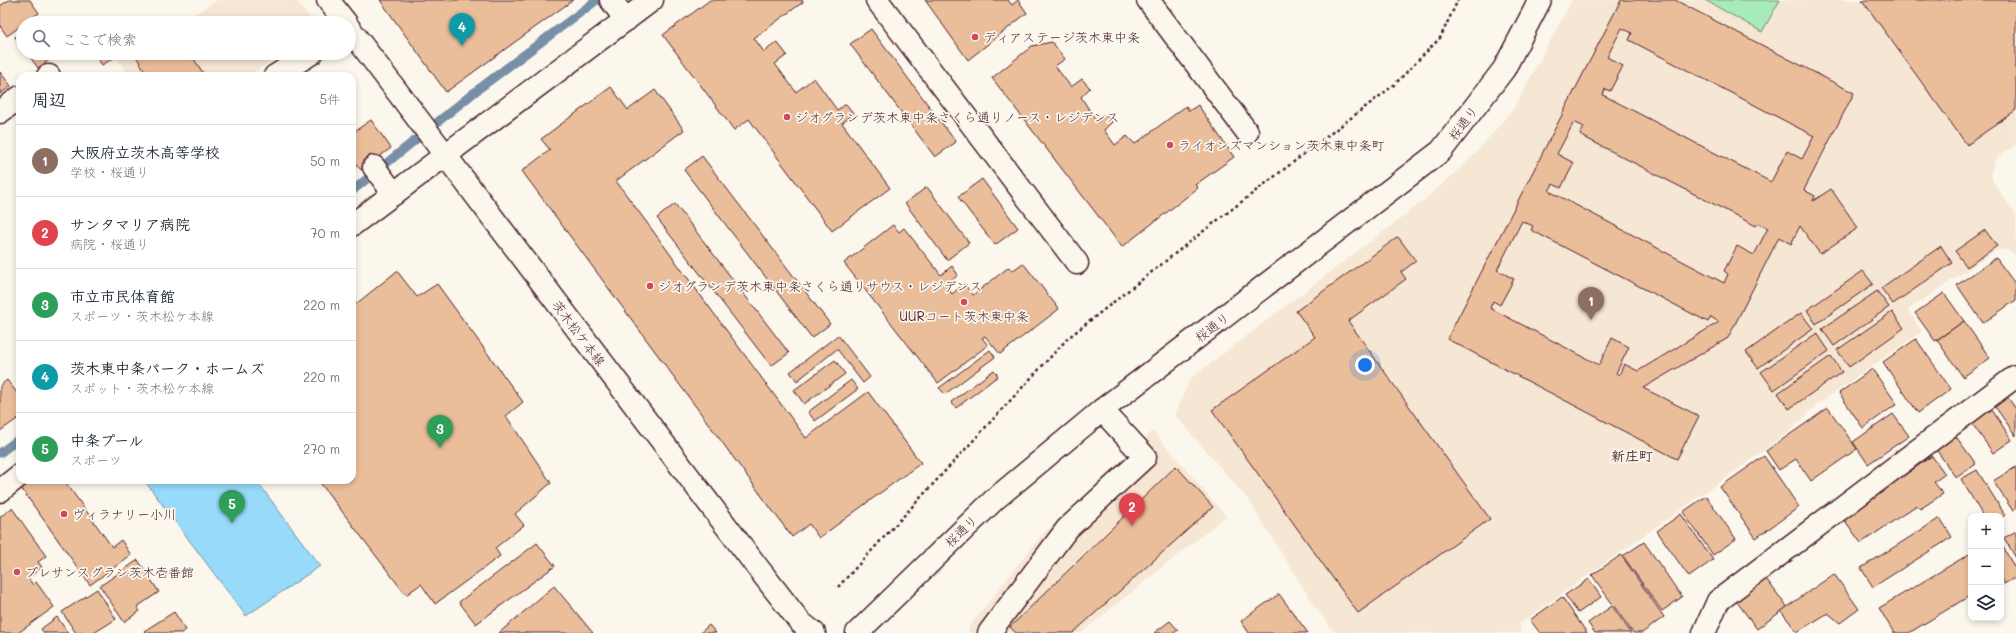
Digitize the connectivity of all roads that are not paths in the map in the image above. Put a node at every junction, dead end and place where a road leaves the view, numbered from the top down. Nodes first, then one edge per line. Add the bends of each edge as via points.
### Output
1 (328, 0) edge
2 (652, 0) edge
3 (877, 0) edge
4 (1148, 0) edge
5 (1540, 0) edge
6 (618, 9) edge
7 (340, 16) edge
8 (356, 37) edge
9 (301, 60) edge
10 (281, 72) edge
11 (16, 100) edge
12 (0, 112) edge
13 (1247, 132) dead end
14 (439, 147) junction
15 (374, 167) dead end
16 (394, 194) junction
17 (356, 222) edge
18 (1077, 263) dead end
19 (2016, 376) edge
20 (1102, 410) junction
21 (16, 479) edge
22 (0, 491) edge
23 (814, 633) edge
24 (857, 633) edge
25 (988, 633) edge
26 (1704, 633) edge

1 - 7 street, 茨木松ケ本線
2 - 6 street
3 - 18 street
4 - 13 street
5 - 20 street, 桜通り via 1504,69 1441,151
6 - 14 street
8 - 14 street, 茨木松ケ本線
9 - 10 street
11 - 12 street
14 - 16 street
14 - 23 street, 茨木松ケ本線 via 758,568 800,622
15 - 16 street
16 - 17 street
19 - 26 street via 1718,601
20 - 24 street, 桜通り via 995,499
20 - 25 street via 1145,457 1067,529
21 - 22 street

